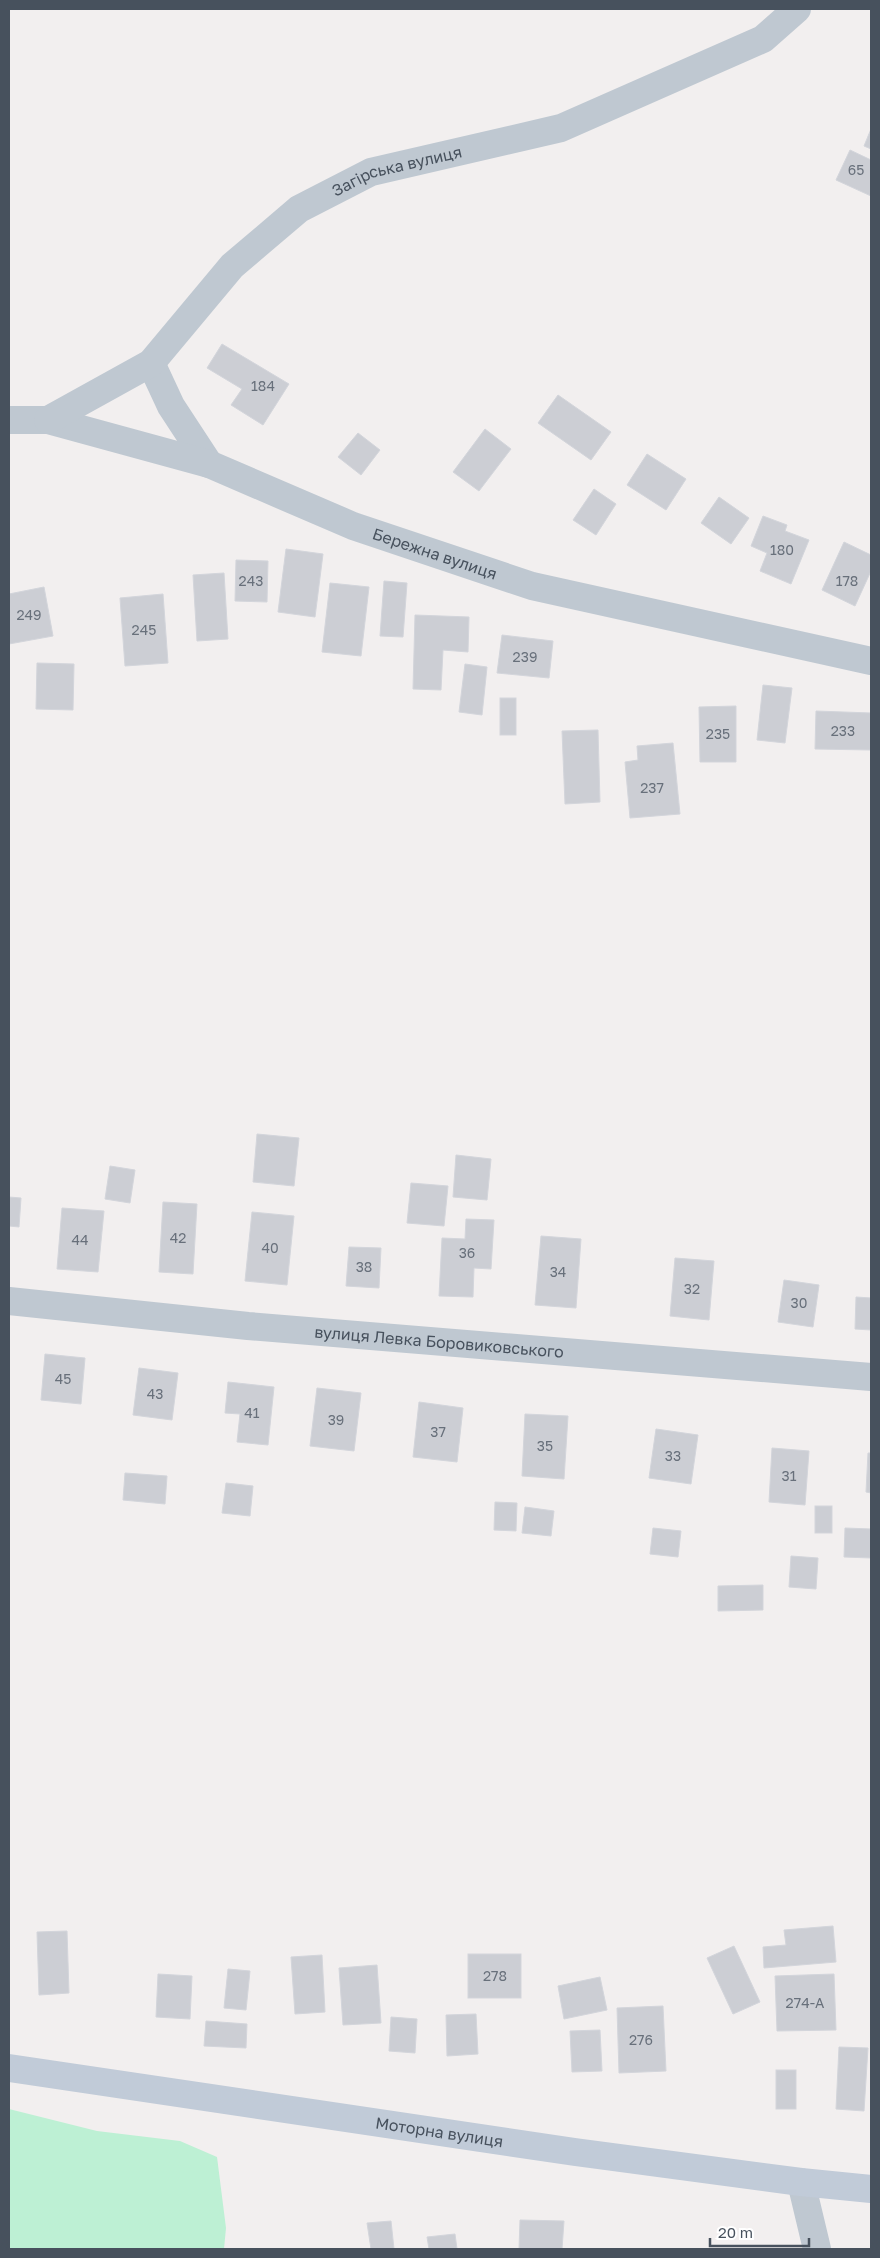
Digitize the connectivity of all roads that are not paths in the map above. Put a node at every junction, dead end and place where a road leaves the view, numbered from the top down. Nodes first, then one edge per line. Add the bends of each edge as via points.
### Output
1 (798, 9) edge
2 (151, 363) junction
3 (9, 420) edge
4 (48, 420) junction
5 (209, 464) junction
6 (871, 661) edge
7 (9, 1301) edge
8 (871, 1377) edge
9 (9, 2068) edge
10 (801, 2182) junction
11 (871, 2189) edge
12 (817, 2249) edge

1 - 2 street, Загірська вулиця via 762,39 561,128 371,172 299,209 232,266
2 - 4 street, Загірська вулиця
2 - 5 street via 172,406
3 - 4 street, Бережна вулиця
4 - 5 street, Бережна вулиця
5 - 6 street, Бережна вулиця via 352,526 532,586
7 - 8 street, вулиця Левка Боровиковського via 248,1326
9 - 10 street, Моторна вулиця via 575,2152
10 - 11 street, Моторна вулиця
10 - 12 street

